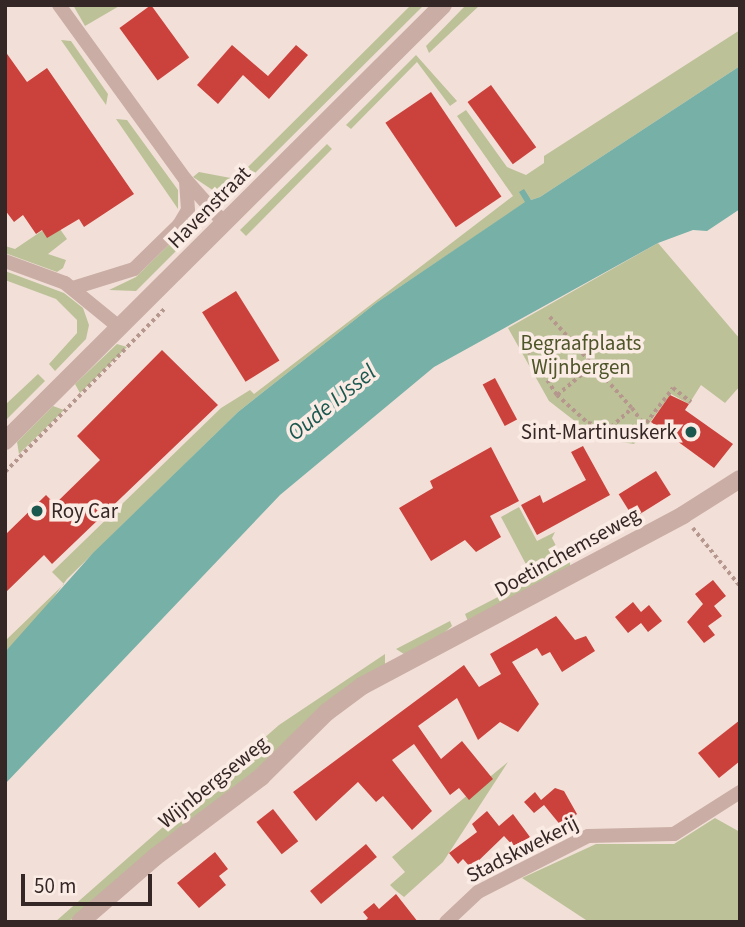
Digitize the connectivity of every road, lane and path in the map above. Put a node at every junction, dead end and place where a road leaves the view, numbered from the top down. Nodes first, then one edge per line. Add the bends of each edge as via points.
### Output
1 (59, 5) edge
2 (443, 5) edge
3 (185, 179) junction
4 (225, 224) junction
5 (5, 261) edge
6 (73, 288) junction
7 (550, 317) dead end
8 (119, 327) junction
9 (521, 340) dead end
10 (593, 365) junction
11 (556, 395) junction
12 (691, 402) dead end
13 (632, 408) junction
14 (59, 419) dead end
15 (646, 424) junction
16 (649, 431) dead end
17 (5, 441) edge
18 (5, 472) edge
19 (740, 478) edge
20 (683, 515) junction
21 (740, 586) edge
22 (414, 661) joint
23 (740, 792) edge
24 (80, 922) edge
25 (446, 922) edge

1 - 3 street
2 - 4 street, Havenstraat
3 - 4 street
3 - 6 street via 188,210 152,251 120,277
4 - 8 street, Havenstraat
5 - 6 street
6 - 8 street
7 - 10 path
8 - 17 street, Havenstraat
9 - 11 path
10 - 11 path
10 - 13 path
11 - 13 path via 588,423 611,427
12 - 15 path via 673,388
13 - 15 path
14 - 18 path
15 - 16 path
19 - 20 street, Doetinchemseweg
20 - 21 path
20 - 22 street, Doetinchemseweg
22 - 24 street, Wijnbergseweg via 327,712 261,777 155,857
23 - 25 street, Stadskwekerij via 674,834 578,840 478,892

